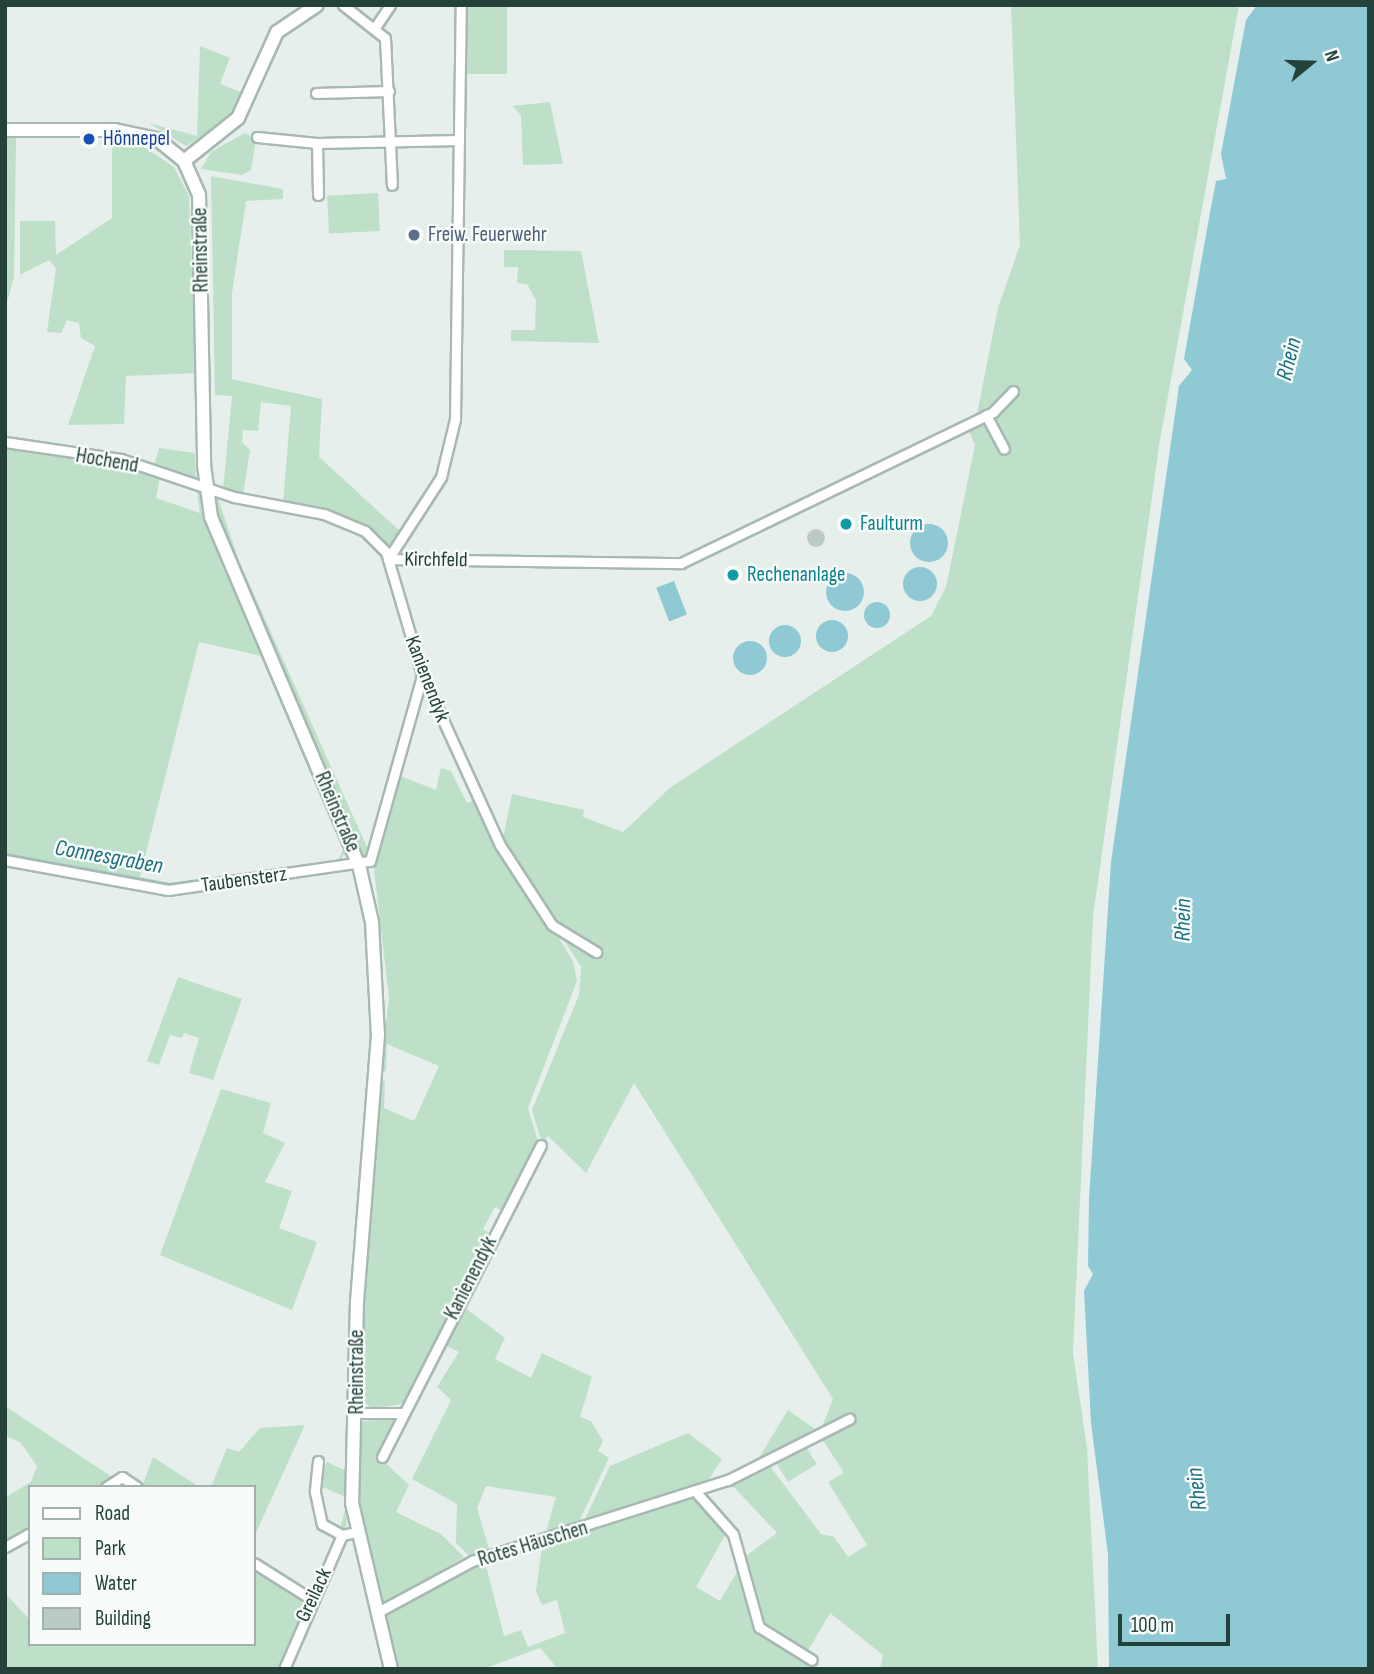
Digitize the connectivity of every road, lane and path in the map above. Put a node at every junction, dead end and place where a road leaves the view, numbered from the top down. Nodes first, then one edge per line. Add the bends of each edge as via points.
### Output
1 (317, 5) edge
2 (343, 5) edge
3 (390, 5) edge
4 (461, 5) edge
5 (376, 26) junction
6 (389, 91) junction
7 (316, 93) dead end
8 (5, 130) edge
9 (257, 137) dead end
10 (459, 140) junction
11 (389, 142) junction
12 (317, 143) junction
13 (184, 161) junction
14 (392, 185) dead end
15 (318, 195) dead end
16 (1013, 391) dead end
17 (986, 415) junction
18 (5, 442) edge
19 (1004, 449) dead end
20 (206, 488) junction
21 (388, 559) junction
22 (422, 674) junction
23 (5, 860) edge
24 (359, 865) junction
25 (596, 952) dead end
26 (541, 1145) dead end
27 (404, 1412) junction
28 (358, 1413) junction
29 (849, 1419) dead end
30 (382, 1457) dead end
31 (318, 1461) dead end
32 (109, 1485) edge
33 (134, 1485) edge
34 (695, 1491) junction
35 (356, 1532) junction
36 (28, 1533) edge
37 (342, 1535) junction
38 (5, 1547) edge
39 (256, 1564) edge
40 (312, 1599) junction
41 (376, 1613) junction
42 (812, 1660) dead end
43 (284, 1669) edge
44 (391, 1669) edge

1 - 13 main road via 277,32 238,118
2 - 5 street
3 - 5 street
4 - 10 street, Kirchfeld
5 - 6 street via 385,38
6 - 7 street
6 - 11 street
8 - 13 main road via 142,134
9 - 12 street
10 - 11 street
10 - 21 street, Kirchfeld via 460,342 450,447 429,499
11 - 12 street
11 - 14 street
12 - 15 street
13 - 20 main road, Rheinstraße via 201,205
16 - 17 street, Kirchfeld
17 - 19 street
17 - 21 street, Kirchfeld via 681,563
18 - 20 street, Hochend via 121,458
20 - 21 street, Kanienendyk via 347,521 365,531
20 - 24 main road, Rheinstraße via 227,562
21 - 22 street, Kanienendyk
22 - 24 street via 373,856
22 - 25 street, Kanienendyk via 482,810 532,896 552,925
23 - 24 street, Taubensterz via 168,890
24 - 28 main road, Rheinstraße via 375,945 378,1035 357,1301
26 - 27 street, Kanienendyk
27 - 28 street
27 - 30 street, Kanienendyk
28 - 35 main road, Rheinstraße
29 - 34 street, Rotes Häuschen
31 - 37 street via 315,1492 323,1524
32 - 33 street via 122,1477
34 - 41 street, Rotes Häuschen via 472,1562
34 - 42 street via 733,1534 760,1627
35 - 37 street
35 - 41 main road, Rheinstraße
36 - 38 street
37 - 40 street, Greilack
39 - 40 street
40 - 43 street, Greilack
41 - 44 main road, Rheinstraße

